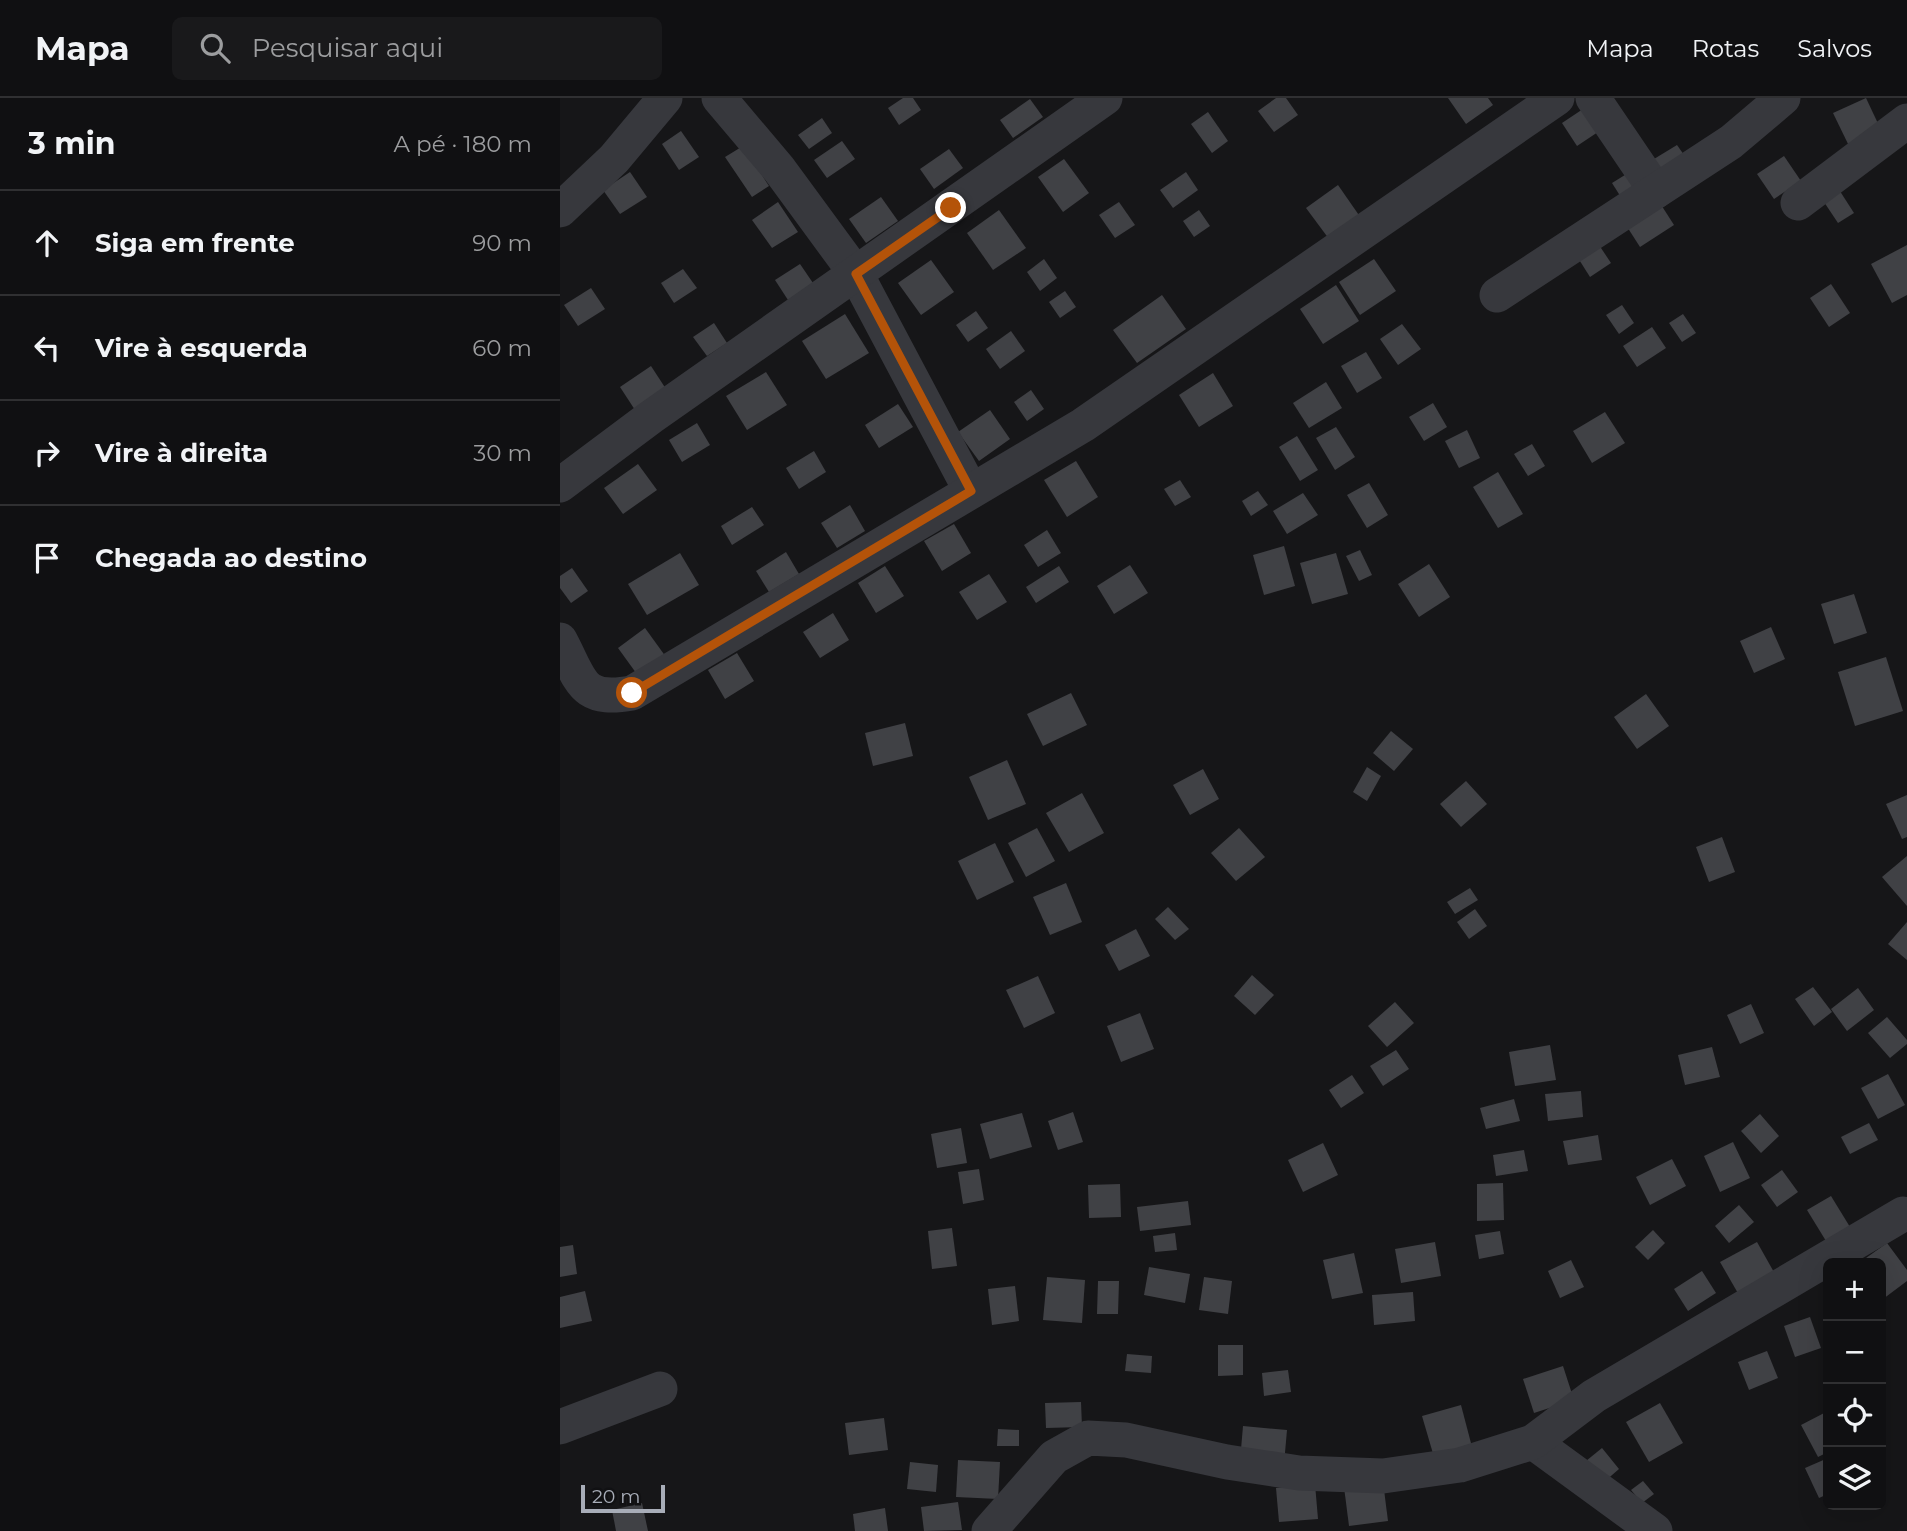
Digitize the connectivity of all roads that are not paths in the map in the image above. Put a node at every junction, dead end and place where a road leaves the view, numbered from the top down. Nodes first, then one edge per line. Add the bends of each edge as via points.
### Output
1 (665, 98) edge
2 (719, 98) edge
3 (1105, 98) edge
4 (1557, 98) edge
5 (1593, 98) edge
6 (1783, 98) edge
7 (1907, 121) edge
8 (1656, 191) junction
9 (1798, 203) dead end
10 (560, 210) edge
11 (856, 274) junction
12 (1497, 295) dead end
13 (560, 485) edge
14 (971, 491) junction
15 (560, 640) edge
16 (1903, 1214) dead end
17 (660, 1390) dead end
18 (560, 1427) edge
19 (1533, 1442) junction
20 (989, 1531) edge
21 (1655, 1531) edge

1 - 10 street via 614,159
2 - 11 street via 779,169
3 - 11 street
4 - 14 street via 1083,425
5 - 8 street
6 - 8 street via 1731,142
7 - 9 street
8 - 12 street
11 - 13 street
11 - 14 street
14 - 15 street via 632,693 605,697 587,689
16 - 19 street via 1594,1396
17 - 18 street
19 - 20 street via 1460,1465 1383,1476 1299,1473 1126,1440 1088,1438 1054,1457
19 - 21 street

